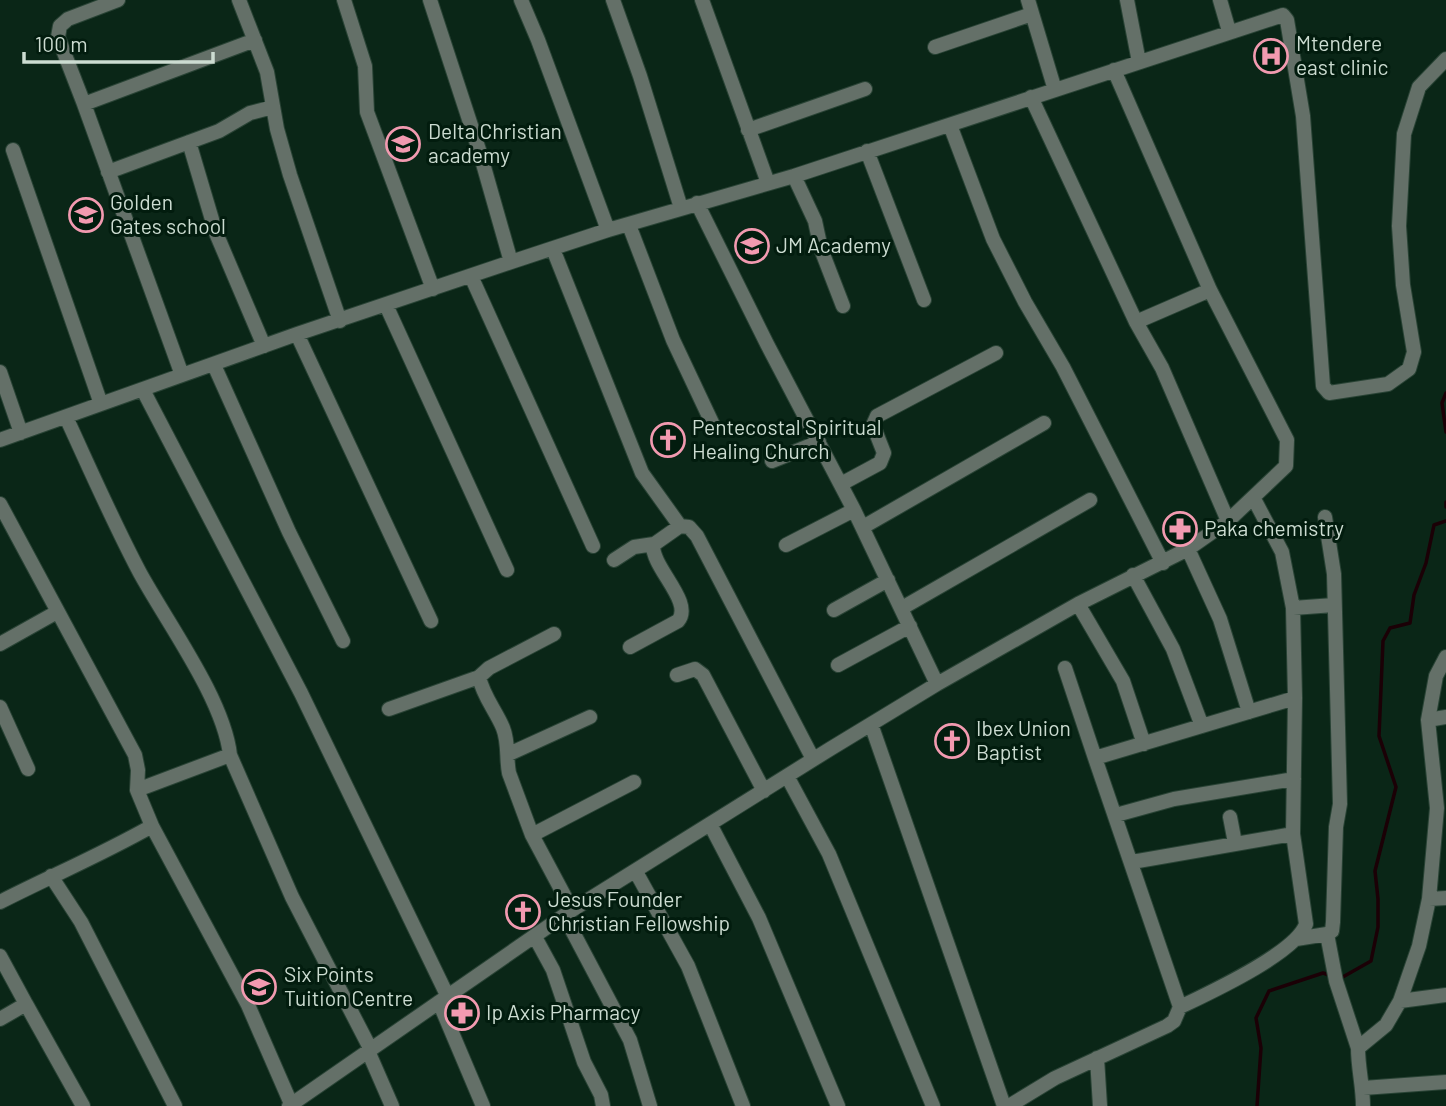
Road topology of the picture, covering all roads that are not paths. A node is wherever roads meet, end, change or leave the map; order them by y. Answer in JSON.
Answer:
{"nodes":[{"id":1,"x":118,"y":0,"type":"edge"},
{"id":2,"x":239,"y":0,"type":"edge"},
{"id":3,"x":344,"y":0,"type":"edge"},
{"id":4,"x":430,"y":0,"type":"edge"},
{"id":5,"x":521,"y":0,"type":"edge"},
{"id":6,"x":613,"y":0,"type":"edge"},
{"id":7,"x":1127,"y":0,"type":"edge"},
{"id":8,"x":1220,"y":0,"type":"edge"},
{"id":9,"x":704,"y":1,"type":"edge"},
{"id":10,"x":1030,"y":7,"type":"edge"},
{"id":11,"x":1229,"y":31,"type":"junction"},
{"id":12,"x":255,"y":40,"type":"junction"},
{"id":13,"x":935,"y":47,"type":"dead end"},
{"id":14,"x":1446,"y":59,"type":"edge"},
{"id":15,"x":1139,"y":62,"type":"junction"},
{"id":16,"x":1114,"y":70,"type":"junction"},
{"id":17,"x":865,"y":89,"type":"dead end"},
{"id":18,"x":1055,"y":90,"type":"junction"},
{"id":19,"x":1031,"y":97,"type":"junction"},
{"id":20,"x":84,"y":104,"type":"junction"},
{"id":21,"x":273,"y":107,"type":"junction"},
{"id":22,"x":950,"y":125,"type":"junction"},
{"id":23,"x":748,"y":130,"type":"junction"},
{"id":24,"x":189,"y":142,"type":"junction"},
{"id":25,"x":13,"y":150,"type":"dead end"},
{"id":26,"x":867,"y":152,"type":"junction"},
{"id":27,"x":108,"y":172,"type":"junction"},
{"id":28,"x":794,"y":176,"type":"junction"},
{"id":29,"x":768,"y":183,"type":"junction"},
{"id":30,"x":697,"y":203,"type":"junction"},
{"id":31,"x":681,"y":208,"type":"junction"},
{"id":32,"x":629,"y":225,"type":"junction"},
{"id":33,"x":608,"y":230,"type":"junction"},
{"id":34,"x":553,"y":249,"type":"junction"},
{"id":35,"x":511,"y":262,"type":"junction"},
{"id":36,"x":471,"y":276,"type":"junction"},
{"id":37,"x":433,"y":289,"type":"junction"},
{"id":38,"x":1210,"y":290,"type":"junction"},
{"id":39,"x":924,"y":300,"type":"dead end"},
{"id":40,"x":386,"y":305,"type":"junction"},
{"id":41,"x":843,"y":306,"type":"dead end"},
{"id":42,"x":340,"y":321,"type":"junction"},
{"id":43,"x":1136,"y":323,"type":"junction"},
{"id":44,"x":297,"y":334,"type":"junction"},
{"id":45,"x":264,"y":346,"type":"junction"},
{"id":46,"x":996,"y":353,"type":"dead end"},
{"id":47,"x":214,"y":365,"type":"junction"},
{"id":48,"x":0,"y":372,"type":"edge"},
{"id":49,"x":181,"y":375,"type":"junction"},
{"id":50,"x":143,"y":390,"type":"junction"},
{"id":51,"x":101,"y":404,"type":"junction"},
{"id":52,"x":66,"y":417,"type":"junction"},
{"id":53,"x":1044,"y":423,"type":"dead end"},
{"id":54,"x":714,"y":427,"type":"dead end"},
{"id":55,"x":20,"y":433,"type":"junction"},
{"id":56,"x":0,"y":440,"type":"edge"},
{"id":57,"x":819,"y":442,"type":"junction"},
{"id":58,"x":772,"y":461,"type":"dead end"},
{"id":59,"x":841,"y":484,"type":"junction"},
{"id":60,"x":1254,"y":499,"type":"junction"},
{"id":61,"x":1090,"y":500,"type":"dead end"},
{"id":62,"x":0,"y":504,"type":"edge"},
{"id":63,"x":854,"y":510,"type":"junction"},
{"id":64,"x":1325,"y":517,"type":"dead end"},
{"id":65,"x":1228,"y":521,"type":"junction"},
{"id":66,"x":680,"y":526,"type":"junction"},
{"id":67,"x":863,"y":527,"type":"junction"},
{"id":68,"x":654,"y":544,"type":"junction"},
{"id":69,"x":593,"y":545,"type":"dead end"},
{"id":70,"x":786,"y":545,"type":"dead end"},
{"id":71,"x":1188,"y":549,"type":"junction"},
{"id":72,"x":614,"y":560,"type":"dead end"},
{"id":73,"x":1163,"y":563,"type":"junction"},
{"id":74,"x":507,"y":570,"type":"dead end"},
{"id":75,"x":1133,"y":575,"type":"junction"},
{"id":76,"x":888,"y":580,"type":"junction"},
{"id":77,"x":1079,"y":604,"type":"junction"},
{"id":78,"x":1334,"y":605,"type":"junction"},
{"id":79,"x":902,"y":608,"type":"junction"},
{"id":80,"x":1293,"y":608,"type":"junction"},
{"id":81,"x":834,"y":610,"type":"dead end"},
{"id":82,"x":57,"y":612,"type":"junction"},
{"id":83,"x":431,"y":621,"type":"dead end"},
{"id":84,"x":910,"y":626,"type":"junction"},
{"id":85,"x":554,"y":634,"type":"dead end"},
{"id":86,"x":344,"y":641,"type":"dead end"},
{"id":87,"x":0,"y":644,"type":"edge"},
{"id":88,"x":630,"y":647,"type":"dead end"},
{"id":89,"x":1446,"y":657,"type":"edge"},
{"id":90,"x":838,"y":665,"type":"dead end"},
{"id":91,"x":1065,"y":668,"type":"dead end"},
{"id":92,"x":677,"y":675,"type":"dead end"},
{"id":93,"x":479,"y":677,"type":"junction"},
{"id":94,"x":937,"y":684,"type":"junction"},
{"id":95,"x":1295,"y":698,"type":"junction"},
{"id":96,"x":0,"y":707,"type":"edge"},
{"id":97,"x":389,"y":709,"type":"dead end"},
{"id":98,"x":1249,"y":712,"type":"junction"},
{"id":99,"x":590,"y":717,"type":"dead end"},
{"id":100,"x":1446,"y":717,"type":"edge"},
{"id":101,"x":1428,"y":720,"type":"junction"},
{"id":102,"x":871,"y":724,"type":"junction"},
{"id":103,"x":1202,"y":726,"type":"junction"},
{"id":104,"x":1144,"y":744,"type":"junction"},
{"id":105,"x":509,"y":754,"type":"junction"},
{"id":106,"x":230,"y":755,"type":"junction"},
{"id":107,"x":1095,"y":758,"type":"junction"},
{"id":108,"x":813,"y":759,"type":"junction"},
{"id":109,"x":28,"y":769,"type":"dead end"},
{"id":110,"x":787,"y":776,"type":"junction"},
{"id":111,"x":1294,"y":779,"type":"junction"},
{"id":112,"x":634,"y":782,"type":"dead end"},
{"id":113,"x":136,"y":790,"type":"junction"},
{"id":114,"x":764,"y":790,"type":"junction"},
{"id":115,"x":1441,"y":807,"type":"edge"},
{"id":116,"x":1116,"y":815,"type":"junction"},
{"id":117,"x":1230,"y":817,"type":"dead end"},
{"id":118,"x":710,"y":824,"type":"junction"},
{"id":119,"x":152,"y":826,"type":"junction"},
{"id":120,"x":1293,"y":834,"type":"junction"},
{"id":121,"x":532,"y":835,"type":"junction"},
{"id":122,"x":1235,"y":843,"type":"junction"},
{"id":123,"x":1132,"y":862,"type":"junction"},
{"id":124,"x":636,"y":872,"type":"junction"},
{"id":125,"x":51,"y":876,"type":"junction"},
{"id":126,"x":1446,"y":898,"type":"edge"},
{"id":127,"x":1429,"y":899,"type":"junction"},
{"id":128,"x":0,"y":902,"type":"edge"},
{"id":129,"x":568,"y":914,"type":"junction"},
{"id":130,"x":1327,"y":934,"type":"junction"},
{"id":131,"x":535,"y":937,"type":"junction"},
{"id":132,"x":1296,"y":939,"type":"junction"},
{"id":133,"x":0,"y":956,"type":"edge"},
{"id":134,"x":1446,"y":995,"type":"edge"},
{"id":135,"x":443,"y":999,"type":"junction"},
{"id":136,"x":1400,"y":1001,"type":"junction"},
{"id":137,"x":26,"y":1004,"type":"junction"},
{"id":138,"x":1180,"y":1007,"type":"junction"},
{"id":139,"x":0,"y":1019,"type":"edge"},
{"id":140,"x":1358,"y":1048,"type":"junction"},
{"id":141,"x":369,"y":1050,"type":"junction"},
{"id":142,"x":1097,"y":1058,"type":"junction"},
{"id":143,"x":1446,"y":1082,"type":"edge"},
{"id":144,"x":1363,"y":1088,"type":"junction"},
{"id":145,"x":1011,"y":1105,"type":"edge"},
{"id":146,"x":83,"y":1106,"type":"edge"},
{"id":147,"x":175,"y":1106,"type":"edge"},
{"id":148,"x":290,"y":1106,"type":"edge"},
{"id":149,"x":392,"y":1106,"type":"edge"},
{"id":150,"x":483,"y":1106,"type":"edge"},
{"id":151,"x":603,"y":1106,"type":"edge"},
{"id":152,"x":650,"y":1106,"type":"edge"},
{"id":153,"x":743,"y":1106,"type":"edge"},
{"id":154,"x":838,"y":1106,"type":"edge"},
{"id":155,"x":933,"y":1106,"type":"edge"},
{"id":156,"x":1100,"y":1106,"type":"edge"},
{"id":157,"x":1363,"y":1106,"type":"edge"}],
"edges":[{"from":1,"to":20,"type":"street"},
{"from":2,"to":12,"type":"street"},
{"from":3,"to":37,"type":"street"},
{"from":4,"to":35,"type":"street"},
{"from":5,"to":33,"type":"street"},
{"from":6,"to":31,"type":"street"},
{"from":7,"to":15,"type":"street"},
{"from":8,"to":11,"type":"street"},
{"from":9,"to":23,"type":"street"},
{"from":10,"to":13,"type":"street"},
{"from":10,"to":18,"type":"street"},
{"from":11,"to":14,"type":"street"},
{"from":11,"to":15,"type":"street"},
{"from":12,"to":20,"type":"street"},
{"from":12,"to":21,"type":"street"},
{"from":15,"to":16,"type":"street"},
{"from":16,"to":18,"type":"street"},
{"from":16,"to":38,"type":"street"},
{"from":17,"to":23,"type":"street"},
{"from":18,"to":19,"type":"street"},
{"from":19,"to":22,"type":"street"},
{"from":19,"to":43,"type":"street"},
{"from":20,"to":27,"type":"street"},
{"from":21,"to":24,"type":"street"},
{"from":21,"to":42,"type":"street"},
{"from":22,"to":26,"type":"street"},
{"from":22,"to":73,"type":"street"},
{"from":23,"to":29,"type":"street"},
{"from":24,"to":27,"type":"street"},
{"from":24,"to":45,"type":"street"},
{"from":25,"to":51,"type":"street"},
{"from":26,"to":28,"type":"street"},
{"from":26,"to":39,"type":"street"},
{"from":27,"to":49,"type":"street"},
{"from":28,"to":29,"type":"street"},
{"from":28,"to":41,"type":"street"},
{"from":29,"to":30,"type":"street"},
{"from":30,"to":31,"type":"street"},
{"from":30,"to":57,"type":"street"},
{"from":31,"to":32,"type":"street"},
{"from":32,"to":33,"type":"street"},
{"from":32,"to":54,"type":"street"},
{"from":33,"to":34,"type":"street"},
{"from":34,"to":35,"type":"street"},
{"from":34,"to":66,"type":"street"},
{"from":35,"to":36,"type":"street"},
{"from":36,"to":37,"type":"street"},
{"from":36,"to":69,"type":"street"},
{"from":37,"to":40,"type":"street"},
{"from":38,"to":43,"type":"street"},
{"from":38,"to":60,"type":"street"},
{"from":40,"to":42,"type":"street"},
{"from":40,"to":74,"type":"street"},
{"from":42,"to":44,"type":"street"},
{"from":43,"to":65,"type":"street"},
{"from":44,"to":45,"type":"street"},
{"from":44,"to":83,"type":"street"},
{"from":45,"to":47,"type":"street"},
{"from":46,"to":59,"type":"street"},
{"from":47,"to":49,"type":"street"},
{"from":47,"to":86,"type":"street"},
{"from":48,"to":55,"type":"street"},
{"from":49,"to":50,"type":"street"},
{"from":50,"to":51,"type":"street"},
{"from":50,"to":135,"type":"street"},
{"from":51,"to":52,"type":"street"},
{"from":52,"to":55,"type":"street"},
{"from":52,"to":106,"type":"street"},
{"from":53,"to":67,"type":"street"},
{"from":55,"to":56,"type":"street"},
{"from":57,"to":58,"type":"street"},
{"from":57,"to":59,"type":"street"},
{"from":59,"to":63,"type":"street"},
{"from":60,"to":65,"type":"street"},
{"from":60,"to":80,"type":"street"},
{"from":61,"to":79,"type":"street"},
{"from":62,"to":82,"type":"street"},
{"from":63,"to":67,"type":"street"},
{"from":63,"to":70,"type":"street"},
{"from":64,"to":78,"type":"street"},
{"from":65,"to":71,"type":"street"},
{"from":66,"to":68,"type":"street"},
{"from":66,"to":108,"type":"street"},
{"from":67,"to":76,"type":"street"},
{"from":68,"to":72,"type":"street"},
{"from":68,"to":88,"type":"street"},
{"from":71,"to":73,"type":"street"},
{"from":71,"to":98,"type":"street"},
{"from":73,"to":75,"type":"street"},
{"from":75,"to":77,"type":"street"},
{"from":75,"to":103,"type":"street"},
{"from":76,"to":79,"type":"street"},
{"from":76,"to":81,"type":"street"},
{"from":77,"to":94,"type":"street"},
{"from":77,"to":104,"type":"street"},
{"from":78,"to":80,"type":"street"},
{"from":78,"to":130,"type":"street"},
{"from":79,"to":84,"type":"street"},
{"from":80,"to":95,"type":"street"},
{"from":82,"to":87,"type":"street"},
{"from":82,"to":113,"type":"street"},
{"from":84,"to":90,"type":"street"},
{"from":84,"to":94,"type":"street"},
{"from":85,"to":93,"type":"street"},
{"from":89,"to":101,"type":"street"},
{"from":91,"to":107,"type":"street"},
{"from":92,"to":114,"type":"street"},
{"from":93,"to":97,"type":"street"},
{"from":93,"to":105,"type":"street"},
{"from":94,"to":102,"type":"street"},
{"from":95,"to":98,"type":"street"},
{"from":95,"to":111,"type":"street"},
{"from":96,"to":109,"type":"street"},
{"from":98,"to":103,"type":"street"},
{"from":99,"to":105,"type":"street"},
{"from":100,"to":101,"type":"street"},
{"from":101,"to":115,"type":"street"},
{"from":102,"to":108,"type":"street"},
{"from":102,"to":145,"type":"street"},
{"from":103,"to":104,"type":"street"},
{"from":104,"to":107,"type":"street"},
{"from":105,"to":121,"type":"street"},
{"from":106,"to":113,"type":"street"},
{"from":106,"to":141,"type":"street"},
{"from":107,"to":116,"type":"street"},
{"from":108,"to":110,"type":"street"},
{"from":110,"to":114,"type":"street"},
{"from":110,"to":155,"type":"street"},
{"from":111,"to":116,"type":"street"},
{"from":111,"to":120,"type":"street"},
{"from":112,"to":121,"type":"street"},
{"from":113,"to":119,"type":"street"},
{"from":114,"to":118,"type":"street"},
{"from":115,"to":127,"type":"street"},
{"from":116,"to":123,"type":"street"},
{"from":117,"to":122,"type":"street"},
{"from":118,"to":124,"type":"street"},
{"from":118,"to":154,"type":"street"},
{"from":119,"to":125,"type":"street"},
{"from":119,"to":148,"type":"street"},
{"from":120,"to":122,"type":"street"},
{"from":120,"to":132,"type":"street"},
{"from":121,"to":129,"type":"street"},
{"from":122,"to":123,"type":"street"},
{"from":123,"to":138,"type":"street"},
{"from":124,"to":129,"type":"street"},
{"from":124,"to":153,"type":"street"},
{"from":125,"to":128,"type":"street"},
{"from":125,"to":147,"type":"street"},
{"from":126,"to":127,"type":"street"},
{"from":127,"to":136,"type":"street"},
{"from":129,"to":131,"type":"street"},
{"from":129,"to":152,"type":"street"},
{"from":130,"to":132,"type":"street"},
{"from":130,"to":140,"type":"street"},
{"from":131,"to":135,"type":"street"},
{"from":131,"to":151,"type":"street"},
{"from":132,"to":138,"type":"street"},
{"from":133,"to":137,"type":"street"},
{"from":134,"to":136,"type":"street"},
{"from":135,"to":141,"type":"street"},
{"from":135,"to":150,"type":"street"},
{"from":136,"to":140,"type":"street"},
{"from":137,"to":139,"type":"street"},
{"from":137,"to":146,"type":"street"},
{"from":138,"to":142,"type":"street"},
{"from":140,"to":144,"type":"street"},
{"from":141,"to":148,"type":"street"},
{"from":141,"to":149,"type":"street"},
{"from":142,"to":145,"type":"street"},
{"from":142,"to":156,"type":"street"},
{"from":143,"to":144,"type":"street"},
{"from":144,"to":157,"type":"street"}]}
